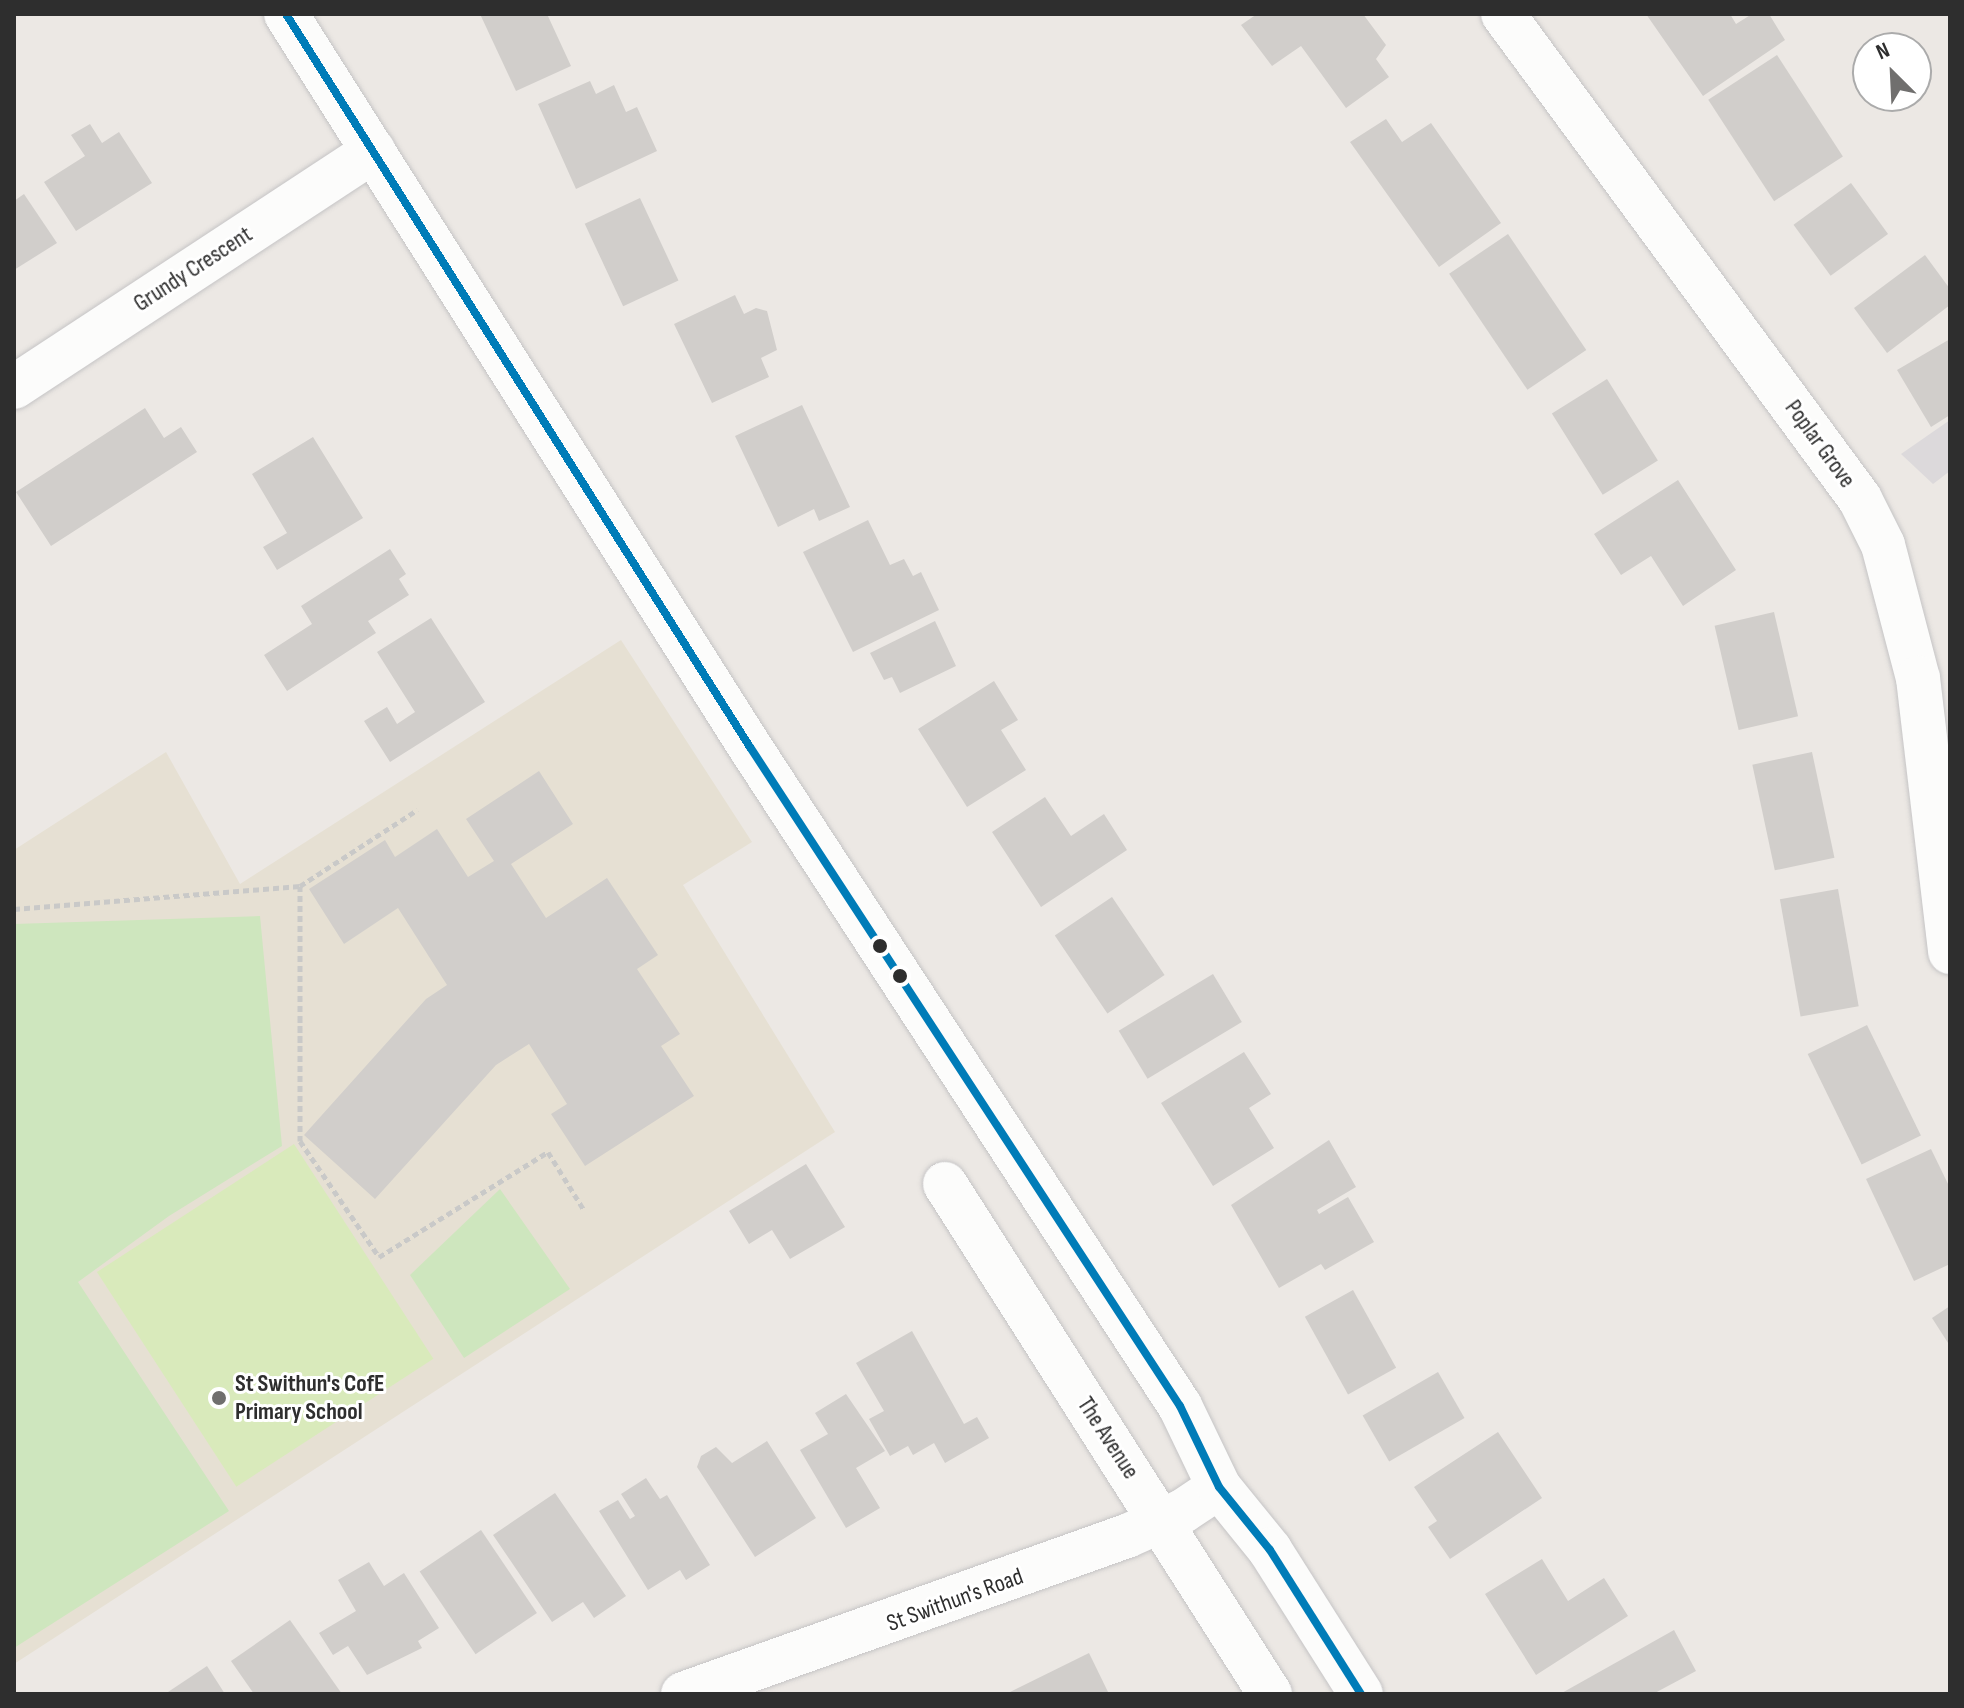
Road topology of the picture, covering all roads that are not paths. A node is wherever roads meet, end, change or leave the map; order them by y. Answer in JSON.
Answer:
{"nodes":[{"id":1,"x":286,"y":14,"type":"edge"},
{"id":2,"x":1503,"y":14,"type":"edge"},
{"id":3,"x":373,"y":151,"type":"junction"},
{"id":4,"x":14,"y":387,"type":"edge"},
{"id":5,"x":1934,"y":675,"type":"edge"},
{"id":6,"x":1945,"y":876,"type":"edge"},
{"id":7,"x":1950,"y":952,"type":"edge"},
{"id":8,"x":945,"y":1184,"type":"dead end"},
{"id":9,"x":1219,"y":1487,"type":"junction"},
{"id":10,"x":1162,"y":1522,"type":"junction"},
{"id":11,"x":683,"y":1694,"type":"edge"},
{"id":12,"x":1270,"y":1694,"type":"edge"},
{"id":13,"x":1361,"y":1694,"type":"edge"}],
"edges":[{"from":1,"to":3,"type":"street"},
{"from":2,"to":5,"type":"street","name":"Poplar Grove"},
{"from":3,"to":4,"type":"street","name":"Grundy Crescent"},
{"from":3,"to":9,"type":"street"},
{"from":5,"to":6,"type":"street","name":"Poplar Grove"},
{"from":6,"to":7,"type":"street","name":"Poplar Grove"},
{"from":8,"to":10,"type":"street","name":"The Avenue"},
{"from":9,"to":10,"type":"street","name":"St Swithun's Road"},
{"from":9,"to":13,"type":"street"},
{"from":10,"to":11,"type":"street","name":"St Swithun's Road"},
{"from":10,"to":12,"type":"street","name":"The Avenue"}]}
